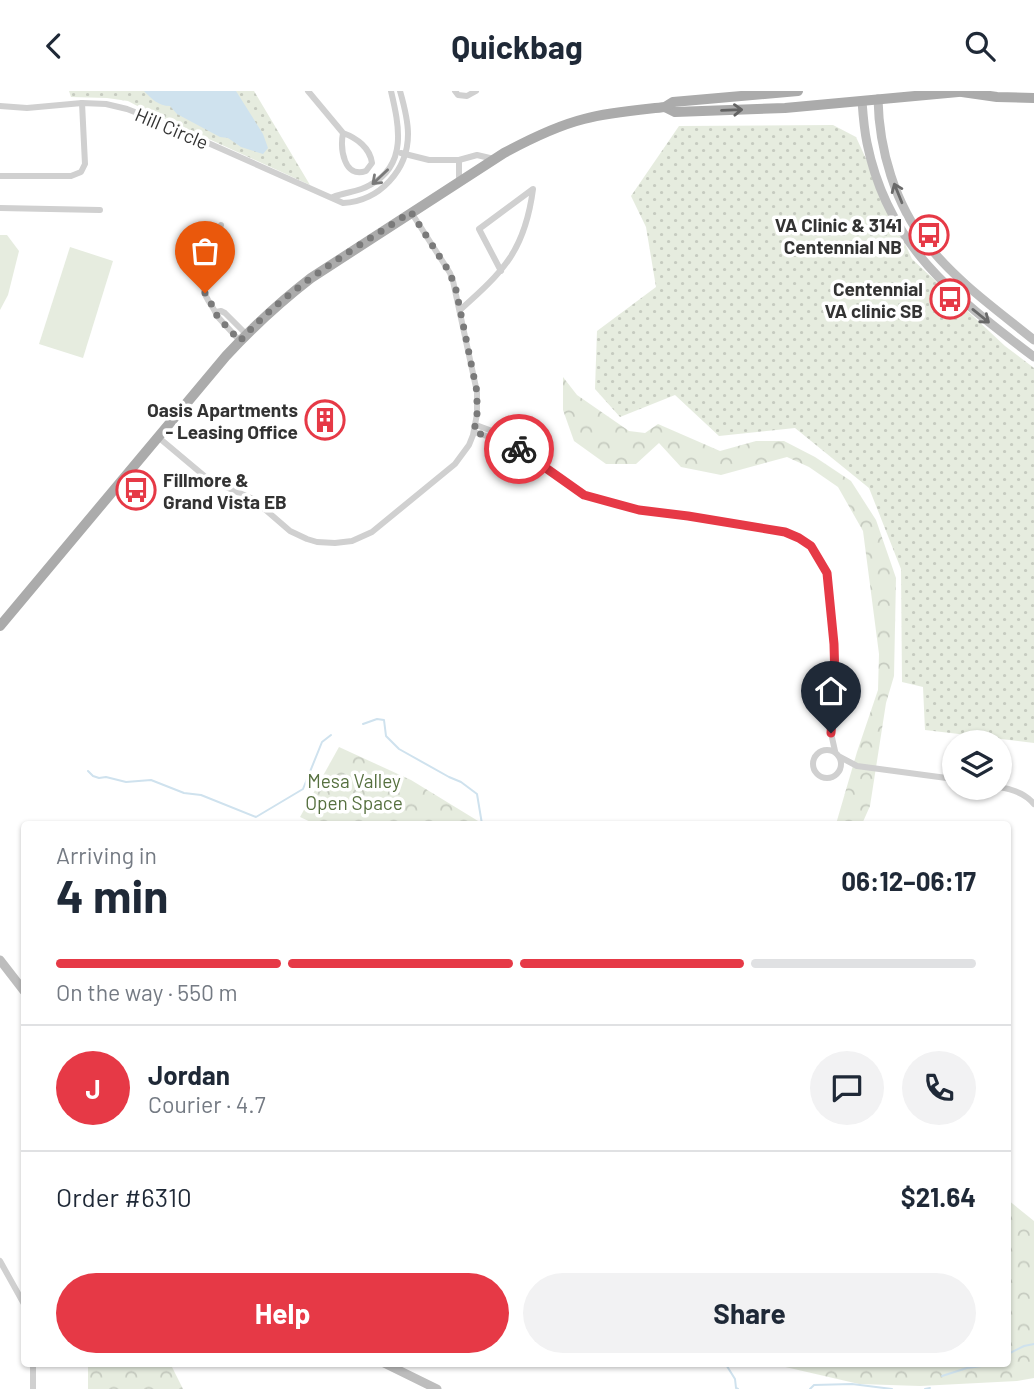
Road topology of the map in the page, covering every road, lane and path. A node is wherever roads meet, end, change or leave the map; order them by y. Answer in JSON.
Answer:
{"nodes":[{"id":1,"x":308,"y":91,"type":"edge"},
{"id":2,"x":391,"y":91,"type":"edge"},
{"id":3,"x":400,"y":91,"type":"edge"},
{"id":4,"x":455,"y":91,"type":"edge"},
{"id":5,"x":476,"y":91,"type":"edge"},
{"id":6,"x":798,"y":91,"type":"edge"},
{"id":7,"x":964,"y":92,"type":"edge"},
{"id":8,"x":878,"y":95,"type":"edge"},
{"id":9,"x":862,"y":96,"type":"edge"},
{"id":10,"x":1034,"y":98,"type":"edge"},
{"id":11,"x":82,"y":103,"type":"junction"},
{"id":12,"x":0,"y":106,"type":"edge"},
{"id":13,"x":665,"y":107,"type":"junction"},
{"id":14,"x":343,"y":133,"type":"junction"},
{"id":15,"x":396,"y":151,"type":"junction"},
{"id":16,"x":405,"y":154,"type":"junction"},
{"id":17,"x":495,"y":159,"type":"junction"},
{"id":18,"x":459,"y":160,"type":"junction"},
{"id":19,"x":0,"y":176,"type":"edge"},
{"id":20,"x":459,"y":182,"type":"junction"},
{"id":21,"x":333,"y":197,"type":"junction"},
{"id":22,"x":0,"y":208,"type":"edge"},
{"id":23,"x":100,"y":209,"type":"dead end"},
{"id":24,"x":411,"y":212,"type":"junction"},
{"id":25,"x":221,"y":225,"type":"dead end"},
{"id":26,"x":501,"y":271,"type":"junction"},
{"id":27,"x":460,"y":310,"type":"junction"},
{"id":28,"x":243,"y":337,"type":"junction"},
{"id":29,"x":1034,"y":340,"type":"edge"},
{"id":30,"x":1034,"y":358,"type":"edge"},
{"id":31,"x":475,"y":429,"type":"junction"},
{"id":32,"x":158,"y":437,"type":"junction"},
{"id":33,"x":0,"y":625,"type":"edge"},
{"id":34,"x":831,"y":733,"type":"junction"},
{"id":35,"x":823,"y":750,"type":"junction"},
{"id":36,"x":837,"y":754,"type":"junction"},
{"id":37,"x":857,"y":766,"type":"junction"},
{"id":38,"x":839,"y":772,"type":"junction"},
{"id":39,"x":942,"y":777,"type":"edge"},
{"id":40,"x":1012,"y":789,"type":"edge"},
{"id":41,"x":1034,"y":803,"type":"edge"},
{"id":42,"x":0,"y":960,"type":"edge"},
{"id":43,"x":21,"y":987,"type":"edge"},
{"id":44,"x":0,"y":1261,"type":"edge"},
{"id":45,"x":21,"y":1299,"type":"edge"},
{"id":46,"x":33,"y":1367,"type":"edge"},
{"id":47,"x":392,"y":1367,"type":"edge"},
{"id":48,"x":33,"y":1389,"type":"edge"},
{"id":49,"x":437,"y":1389,"type":"edge"}],
"edges":[{"from":1,"to":14,"type":"street"},
{"from":2,"to":15,"type":"street"},
{"from":3,"to":16,"type":"street"},
{"from":4,"to":5,"type":"street"},
{"from":6,"to":13,"type":"main road"},
{"from":7,"to":8,"type":"main road"},
{"from":7,"to":10,"type":"main road"},
{"from":8,"to":9,"type":"main road"},
{"from":29,"to":8,"type":"main road","one_way":true},
{"from":13,"to":9,"type":"main road","one_way":true},
{"from":9,"to":30,"type":"main road","one_way":true},
{"from":11,"to":12,"type":"street","name":"Hill Circle"},
{"from":11,"to":19,"type":"street"},
{"from":11,"to":21,"type":"street","name":"Hill Circle"},
{"from":13,"to":17,"type":"main road"},
{"from":14,"to":14,"type":"street"},
{"from":15,"to":16,"type":"street"},
{"from":15,"to":21,"type":"street","one_way":true},
{"from":16,"to":18,"type":"street"},
{"from":16,"to":21,"type":"street","name":"Hill Circle"},
{"from":17,"to":18,"type":"street"},
{"from":17,"to":20,"type":"main road"},
{"from":18,"to":20,"type":"street"},
{"from":20,"to":24,"type":"main road"},
{"from":22,"to":23,"type":"street"},
{"from":24,"to":27,"type":"street"},
{"from":24,"to":28,"type":"main road"},
{"from":25,"to":28,"type":"street"},
{"from":26,"to":26,"type":"street"},
{"from":26,"to":27,"type":"street"},
{"from":27,"to":31,"type":"street"},
{"from":28,"to":32,"type":"main road"},
{"from":31,"to":32,"type":"street"},
{"from":31,"to":34,"type":"street"},
{"from":32,"to":33,"type":"main road"},
{"from":34,"to":35,"type":"street"},
{"from":34,"to":36,"type":"street"},
{"from":35,"to":36,"type":"street"},
{"from":35,"to":38,"type":"street"},
{"from":36,"to":37,"type":"street"},
{"from":36,"to":38,"type":"street"},
{"from":37,"to":38,"type":"street"},
{"from":37,"to":39,"type":"street"},
{"from":40,"to":41,"type":"street"},
{"from":42,"to":43,"type":"main road"},
{"from":44,"to":45,"type":"street"},
{"from":46,"to":48,"type":"street"},
{"from":47,"to":49,"type":"main road"}]}
